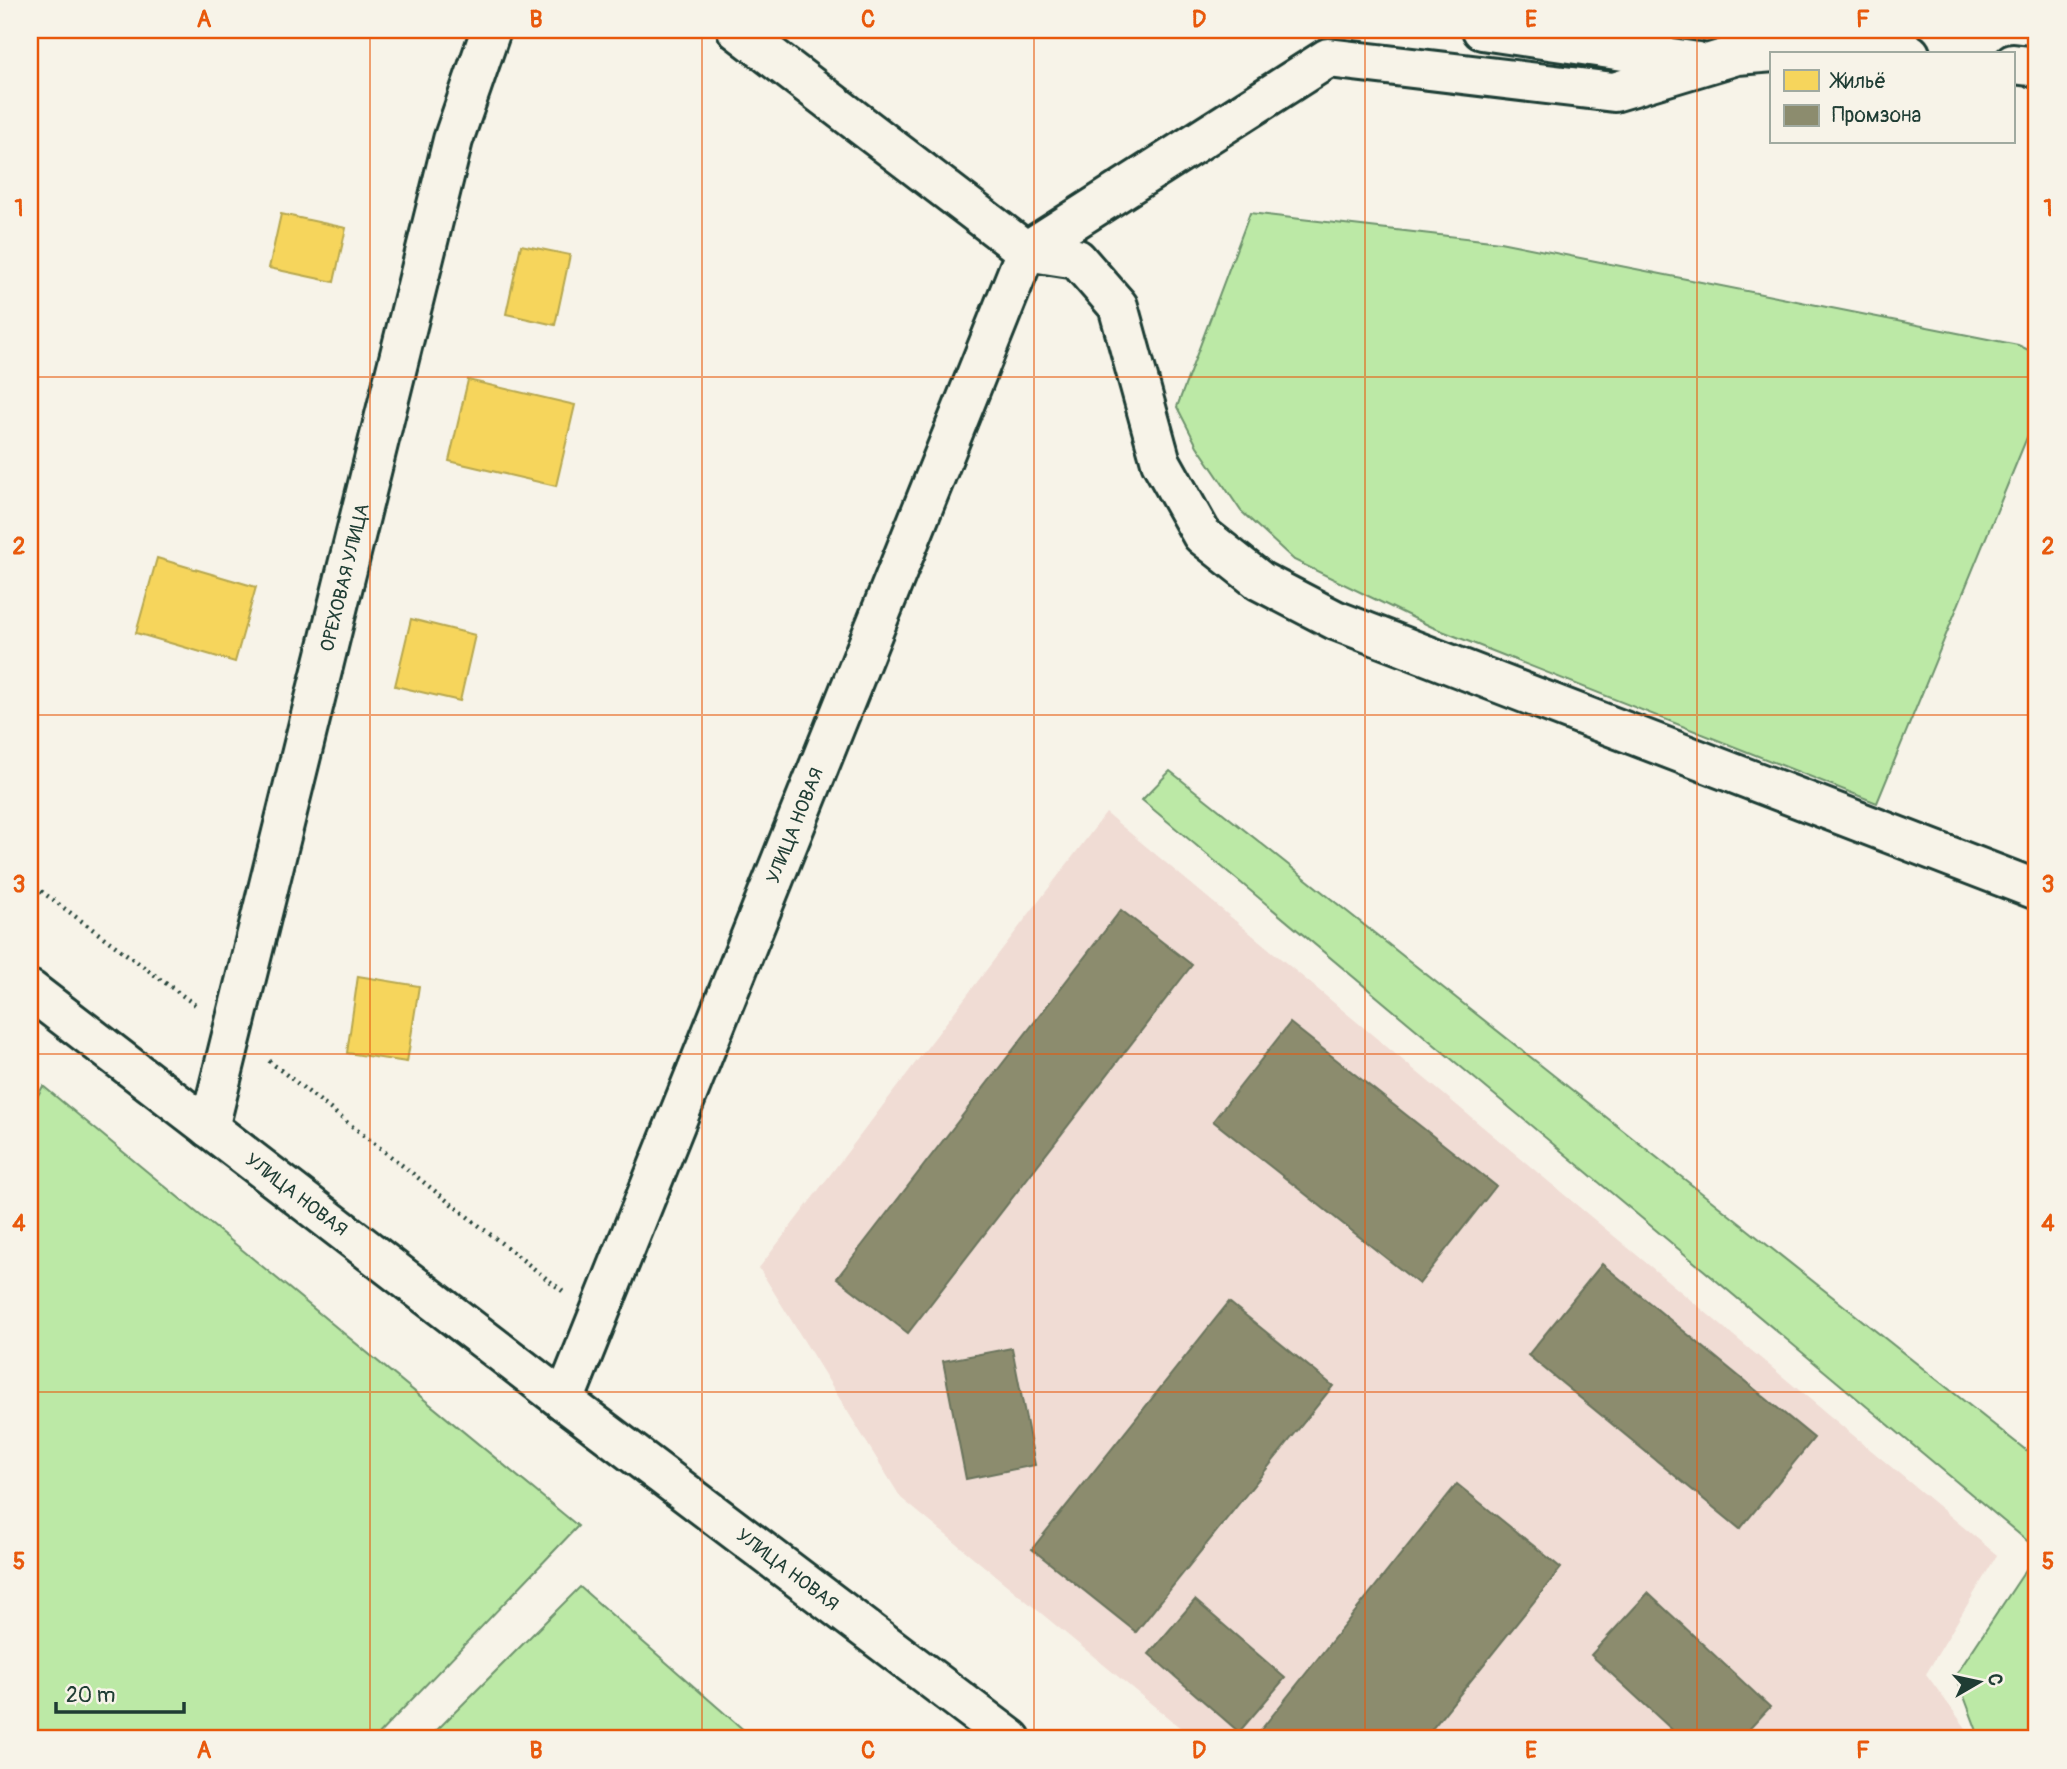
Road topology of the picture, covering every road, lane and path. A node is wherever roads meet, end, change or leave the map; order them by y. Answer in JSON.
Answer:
{"nodes":[{"id":1,"x":491,"y":30,"type":"edge"},
{"id":2,"x":737,"y":30,"type":"edge"},
{"id":3,"x":1482,"y":30,"type":"edge"},
{"id":4,"x":1770,"y":52,"type":"edge"},
{"id":5,"x":1775,"y":52,"type":"edge"},
{"id":6,"x":1890,"y":52,"type":"edge"},
{"id":7,"x":1710,"y":64,"type":"junction"},
{"id":8,"x":2014,"y":65,"type":"edge"},
{"id":9,"x":2037,"y":67,"type":"edge"},
{"id":10,"x":1026,"y":251,"type":"junction"},
{"id":11,"x":30,"y":883,"type":"edge"},
{"id":12,"x":2037,"y":890,"type":"edge"},
{"id":13,"x":30,"y":990,"type":"edge"},
{"id":14,"x":232,"y":1033,"type":"junction"},
{"id":15,"x":209,"y":1128,"type":"junction"},
{"id":16,"x":598,"y":1318,"type":"junction"},
{"id":17,"x":564,"y":1401,"type":"junction"},
{"id":18,"x":1011,"y":1739,"type":"edge"}],
"edges":[{"from":1,"to":14,"type":"street","name":"ОРЕХОВАЯ УЛИЦА"},
{"from":2,"to":10,"type":"street"},
{"from":3,"to":7,"type":"street"},
{"from":4,"to":7,"type":"street"},
{"from":5,"to":6,"type":"street"},
{"from":7,"to":10,"type":"street"},
{"from":8,"to":9,"type":"street"},
{"from":10,"to":12,"type":"street"},
{"from":10,"to":16,"type":"street","name":"УЛИЦА НОВАЯ"},
{"from":11,"to":14,"type":"path"},
{"from":13,"to":15,"type":"street","name":"УЛИЦА НОВАЯ"},
{"from":14,"to":15,"type":"street","name":"ОРЕХОВАЯ УЛИЦА"},
{"from":14,"to":16,"type":"path"},
{"from":15,"to":17,"type":"street","name":"УЛИЦА НОВАЯ"},
{"from":16,"to":17,"type":"street","name":"УЛИЦА НОВАЯ"},
{"from":17,"to":18,"type":"street","name":"УЛИЦА НОВАЯ"}]}
